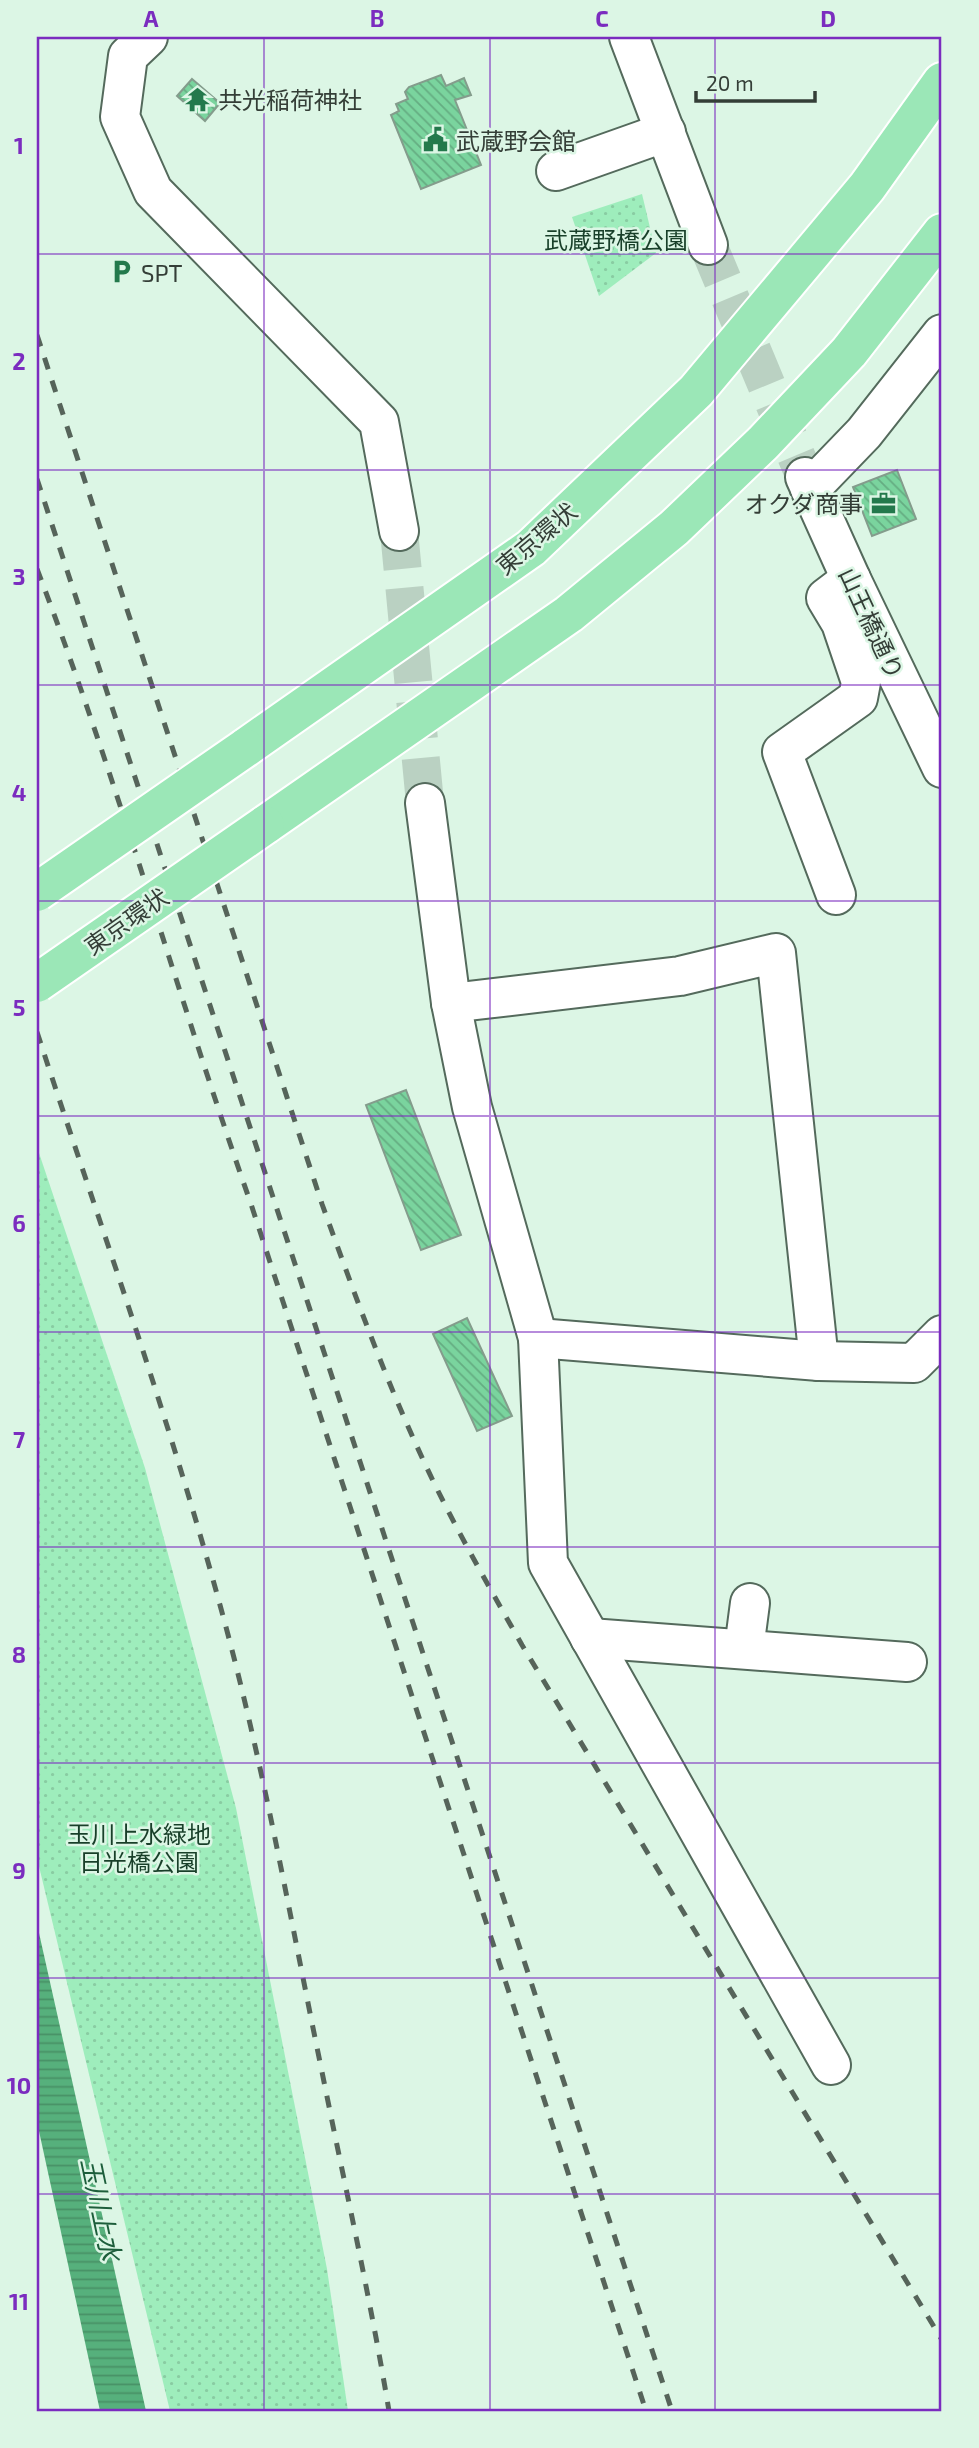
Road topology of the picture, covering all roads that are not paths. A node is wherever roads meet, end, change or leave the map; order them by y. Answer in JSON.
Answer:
{"nodes":[{"id":1,"x":148,"y":37,"type":"edge"},
{"id":2,"x":629,"y":37,"type":"edge"},
{"id":3,"x":942,"y":82,"type":"edge"},
{"id":4,"x":666,"y":132,"type":"junction"},
{"id":5,"x":556,"y":171,"type":"dead end"},
{"id":6,"x":942,"y":233,"type":"edge"},
{"id":7,"x":708,"y":245,"type":"tunnel mouth"},
{"id":8,"x":942,"y":334,"type":"edge"},
{"id":9,"x":399,"y":531,"type":"tunnel mouth"},
{"id":10,"x":851,"y":579,"type":"junction"},
{"id":11,"x":942,"y":768,"type":"edge"},
{"id":12,"x":425,"y":803,"type":"tunnel mouth"},
{"id":13,"x":37,"y":892,"type":"edge"},
{"id":14,"x":836,"y":895,"type":"dead end"},
{"id":15,"x":37,"y":983,"type":"edge"},
{"id":16,"x":451,"y":1003,"type":"junction"},
{"id":17,"x":942,"y":1335,"type":"edge"},
{"id":18,"x":537,"y":1338,"type":"junction"},
{"id":19,"x":819,"y":1361,"type":"junction"},
{"id":20,"x":750,"y":1603,"type":"dead end"},
{"id":21,"x":590,"y":1638,"type":"junction"},
{"id":22,"x":744,"y":1649,"type":"junction"},
{"id":23,"x":907,"y":1662,"type":"dead end"},
{"id":24,"x":831,"y":2065,"type":"dead end"}],
"edges":[{"from":1,"to":9,"type":"street"},
{"from":2,"to":4,"type":"street"},
{"from":3,"to":13,"type":"highway","name":"東京環状","bridge":true},
{"from":4,"to":5,"type":"street"},
{"from":4,"to":7,"type":"street"},
{"from":6,"to":15,"type":"highway","name":"東京環状","bridge":true},
{"from":8,"to":10,"type":"street","name":"山王橋通り"},
{"from":10,"to":11,"type":"street","name":"山王橋通り"},
{"from":10,"to":14,"type":"street"},
{"from":12,"to":16,"type":"street"},
{"from":16,"to":18,"type":"street"},
{"from":16,"to":19,"type":"street"},
{"from":17,"to":19,"type":"street"},
{"from":18,"to":19,"type":"street"},
{"from":18,"to":21,"type":"street"},
{"from":20,"to":22,"type":"street"},
{"from":21,"to":22,"type":"street"},
{"from":21,"to":24,"type":"street"},
{"from":22,"to":23,"type":"street"}]}
